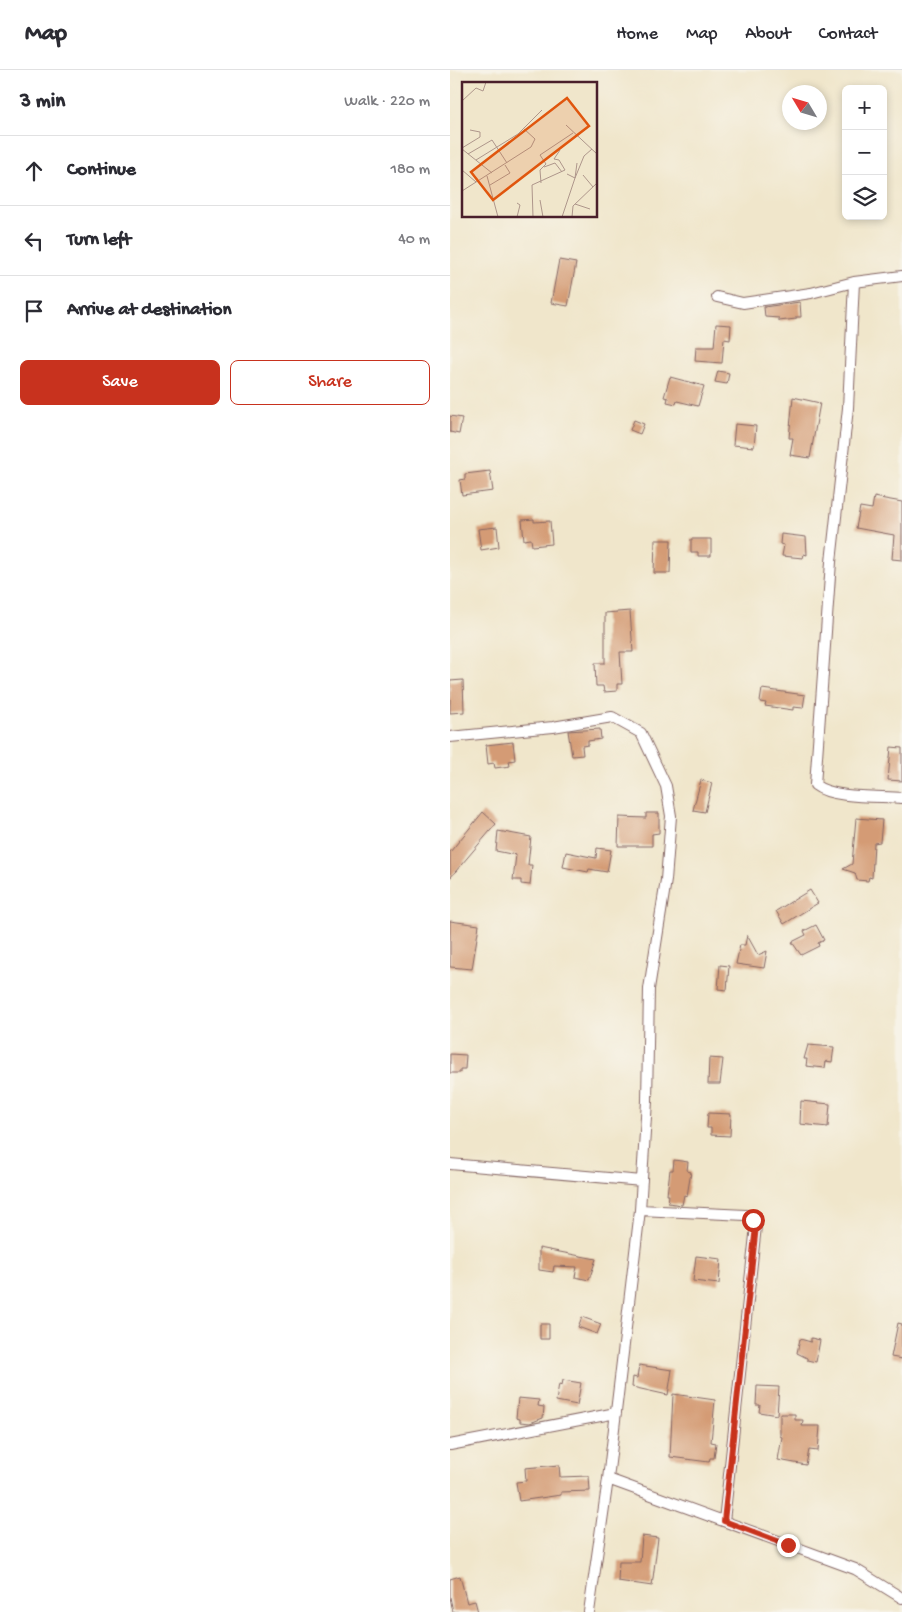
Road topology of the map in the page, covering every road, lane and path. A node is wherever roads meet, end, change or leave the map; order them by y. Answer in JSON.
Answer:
{"nodes":[{"id":1,"x":902,"y":276,"type":"edge"},
{"id":2,"x":854,"y":282,"type":"junction"},
{"id":3,"x":717,"y":297,"type":"dead end"},
{"id":4,"x":450,"y":737,"type":"edge"},
{"id":5,"x":902,"y":798,"type":"edge"},
{"id":6,"x":450,"y":1164,"type":"edge"},
{"id":7,"x":642,"y":1181,"type":"junction"},
{"id":8,"x":640,"y":1210,"type":"junction"},
{"id":9,"x":616,"y":1414,"type":"junction"},
{"id":10,"x":450,"y":1445,"type":"edge"},
{"id":11,"x":608,"y":1479,"type":"junction"},
{"id":12,"x":724,"y":1521,"type":"junction"},
{"id":13,"x":902,"y":1598,"type":"edge"},
{"id":14,"x":589,"y":1612,"type":"edge"}],
"edges":[{"from":1,"to":2,"type":"street"},
{"from":2,"to":3,"type":"street"},
{"from":2,"to":5,"type":"street"},
{"from":4,"to":7,"type":"street"},
{"from":6,"to":7,"type":"street"},
{"from":7,"to":8,"type":"street"},
{"from":8,"to":9,"type":"street"},
{"from":8,"to":12,"type":"street"},
{"from":9,"to":10,"type":"street"},
{"from":9,"to":11,"type":"street"},
{"from":11,"to":12,"type":"street"},
{"from":11,"to":14,"type":"street"},
{"from":12,"to":13,"type":"street"}]}
